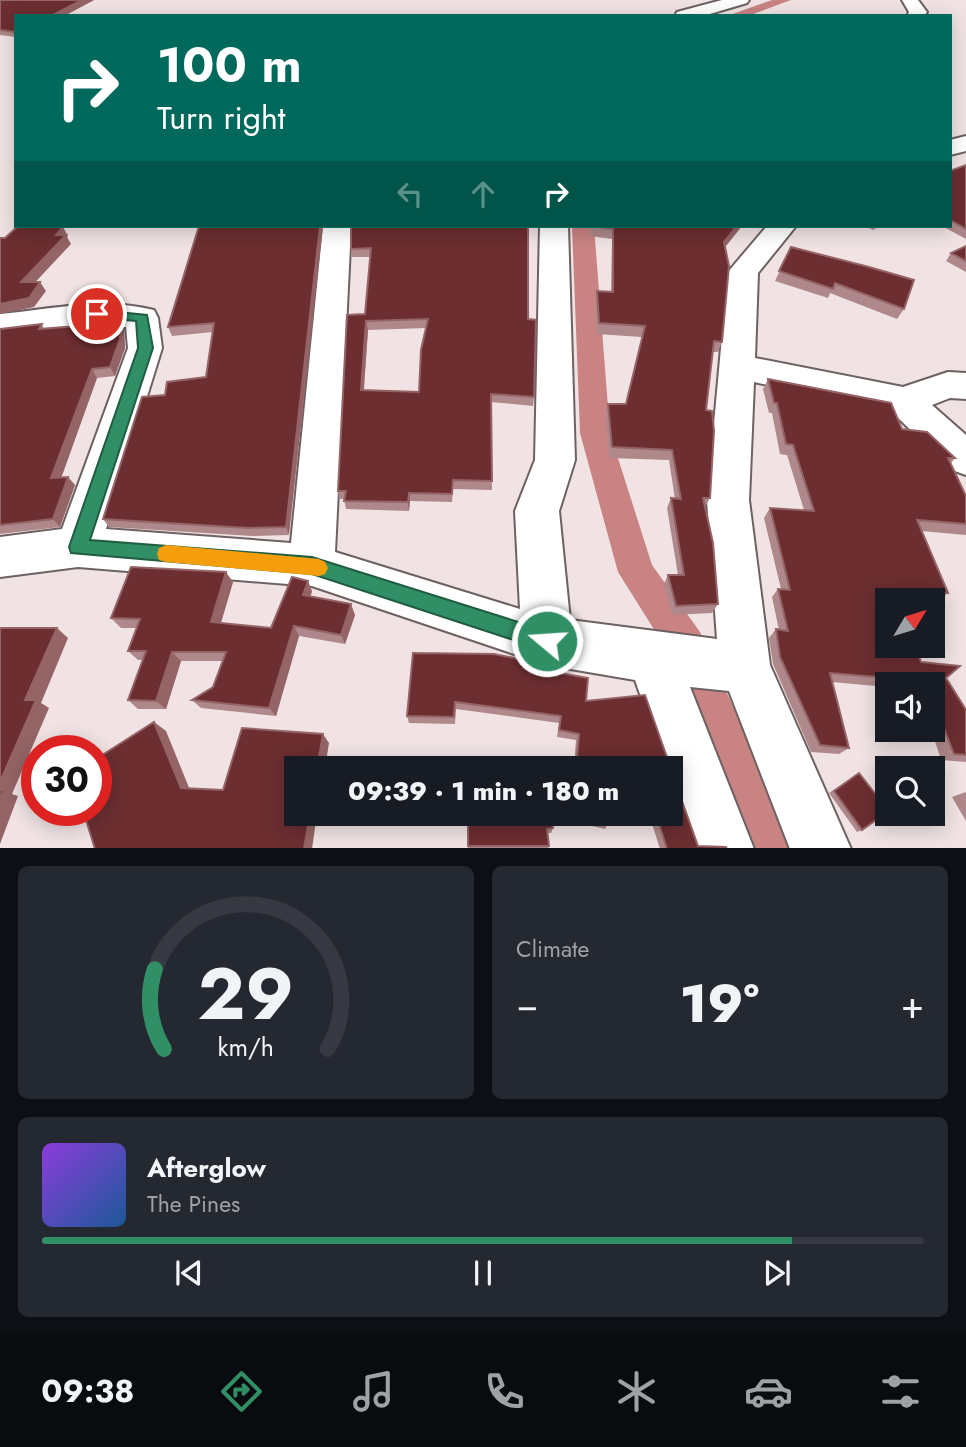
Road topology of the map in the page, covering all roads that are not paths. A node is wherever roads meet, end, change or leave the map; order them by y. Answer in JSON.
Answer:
{"nodes":[{"id":1,"x":741,"y":0,"type":"edge"},
{"id":2,"x":690,"y":14,"type":"edge"},
{"id":3,"x":337,"y":228,"type":"edge"},
{"id":4,"x":554,"y":228,"type":"edge"},
{"id":5,"x":780,"y":228,"type":"edge"},
{"id":6,"x":0,"y":325,"type":"edge"},
{"id":7,"x":736,"y":366,"type":"junction"},
{"id":8,"x":966,"y":386,"type":"edge"},
{"id":9,"x":904,"y":401,"type":"junction"},
{"id":10,"x":966,"y":459,"type":"edge"},
{"id":11,"x":78,"y":547,"type":"junction"},
{"id":12,"x":0,"y":557,"type":"edge"},
{"id":13,"x":312,"y":565,"type":"junction"},
{"id":14,"x":547,"y":641,"type":"junction"},
{"id":15,"x":700,"y":663,"type":"junction"},
{"id":16,"x":772,"y":736,"type":"junction"},
{"id":17,"x":724,"y":848,"type":"edge"},
{"id":18,"x":821,"y":848,"type":"edge"},
{"id":19,"x":849,"y":848,"type":"edge"}],
"edges":[{"from":1,"to":2,"type":"street"},
{"from":3,"to":13,"type":"street"},
{"from":4,"to":14,"type":"street"},
{"from":5,"to":7,"type":"street"},
{"from":6,"to":11,"type":"street"},
{"from":7,"to":9,"type":"street"},
{"from":7,"to":15,"type":"street"},
{"from":8,"to":9,"type":"street"},
{"from":9,"to":10,"type":"street"},
{"from":11,"to":12,"type":"street"},
{"from":11,"to":13,"type":"street"},
{"from":13,"to":14,"type":"street"},
{"from":14,"to":15,"type":"street"},
{"from":15,"to":16,"type":"street"},
{"from":15,"to":17,"type":"street"},
{"from":16,"to":18,"type":"street"},
{"from":16,"to":19,"type":"street"}]}
